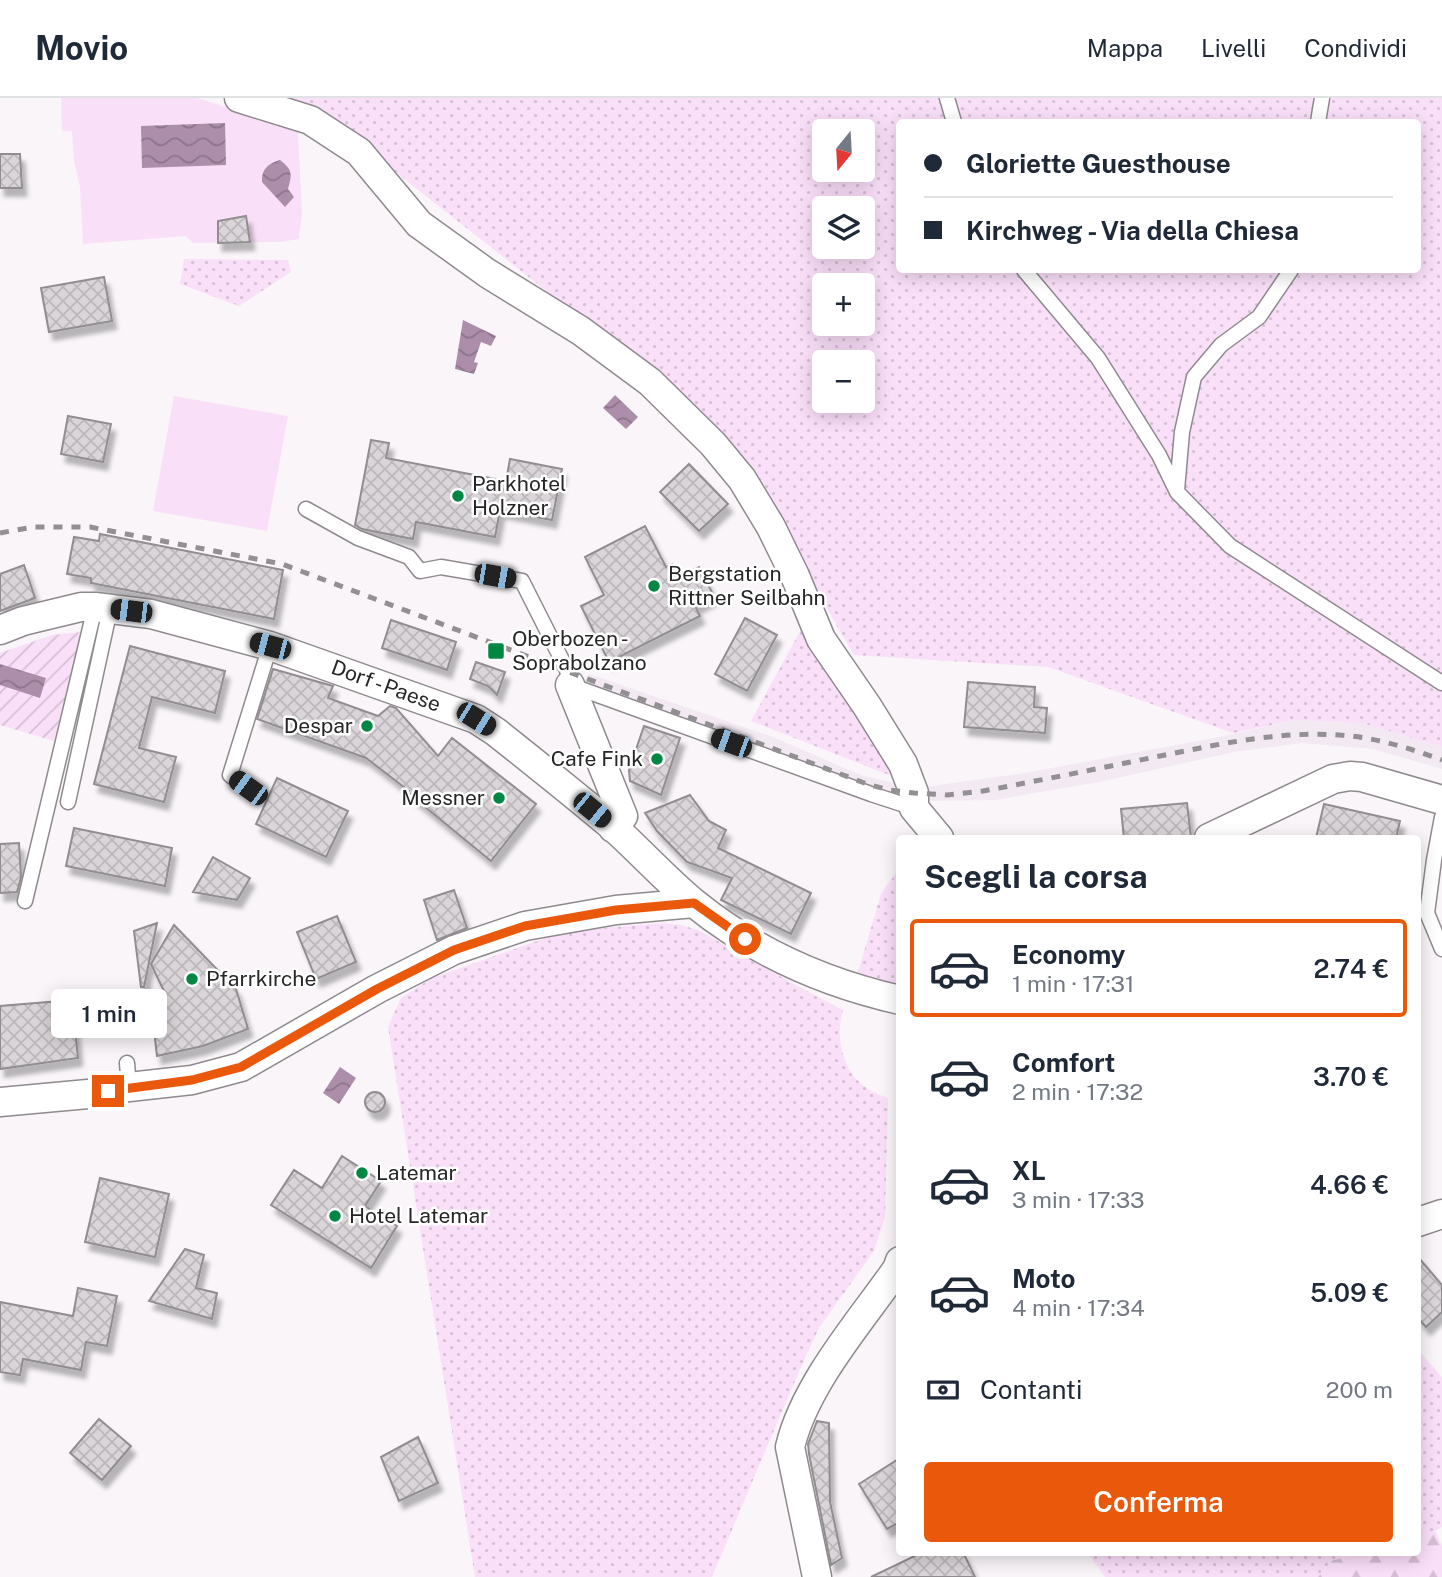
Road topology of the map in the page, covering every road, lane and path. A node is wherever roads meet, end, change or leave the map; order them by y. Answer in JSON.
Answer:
{"nodes":[{"id":1,"x":239,"y":98,"type":"edge"},
{"id":2,"x":947,"y":98,"type":"edge"},
{"id":3,"x":1322,"y":98,"type":"edge"},
{"id":4,"x":953,"y":119,"type":"edge"},
{"id":5,"x":1318,"y":119,"type":"edge"},
{"id":6,"x":1027,"y":273,"type":"edge"},
{"id":7,"x":1289,"y":273,"type":"edge"},
{"id":8,"x":1177,"y":492,"type":"junction"},
{"id":9,"x":306,"y":509,"type":"dead end"},
{"id":10,"x":103,"y":608,"type":"junction"},
{"id":11,"x":0,"y":630,"type":"edge"},
{"id":12,"x":270,"y":646,"type":"junction"},
{"id":13,"x":1442,"y":683,"type":"edge"},
{"id":14,"x":570,"y":685,"type":"junction"},
{"id":15,"x":248,"y":788,"type":"dead end"},
{"id":16,"x":1433,"y":797,"type":"edge"},
{"id":17,"x":68,"y":802,"type":"dead end"},
{"id":18,"x":914,"y":808,"type":"junction"},
{"id":19,"x":1442,"y":817,"type":"edge"},
{"id":20,"x":613,"y":828,"type":"junction"},
{"id":21,"x":936,"y":835,"type":"edge"},
{"id":22,"x":1215,"y":835,"type":"edge"},
{"id":23,"x":25,"y":901,"type":"dead end"},
{"id":24,"x":694,"y":903,"type":"junction"},
{"id":25,"x":1442,"y":949,"type":"edge"},
{"id":26,"x":896,"y":999,"type":"edge"},
{"id":27,"x":0,"y":1102,"type":"edge"},
{"id":28,"x":1442,"y":1214,"type":"edge"},
{"id":29,"x":1421,"y":1221,"type":"edge"},
{"id":30,"x":896,"y":1270,"type":"edge"},
{"id":31,"x":817,"y":1577,"type":"edge"}],
"edges":[{"from":1,"to":18,"type":"street"},
{"from":2,"to":4,"type":"lane"},
{"from":3,"to":5,"type":"lane"},
{"from":6,"to":8,"type":"lane"},
{"from":7,"to":8,"type":"lane"},
{"from":8,"to":13,"type":"lane"},
{"from":9,"to":14,"type":"lane"},
{"from":10,"to":11,"type":"street","name":"Dorf - Paese"},
{"from":10,"to":12,"type":"street","name":"Dorf - Paese"},
{"from":10,"to":17,"type":"lane"},
{"from":10,"to":23,"type":"lane"},
{"from":12,"to":15,"type":"lane"},
{"from":12,"to":20,"type":"street","name":"Dorf - Paese"},
{"from":14,"to":18,"type":"lane"},
{"from":14,"to":20,"type":"street"},
{"from":16,"to":22,"type":"street"},
{"from":18,"to":21,"type":"street"},
{"from":19,"to":25,"type":"lane"},
{"from":20,"to":24,"type":"street","name":"Dorf - Paese"},
{"from":24,"to":26,"type":"street","name":"Dorf - Paese"},
{"from":24,"to":27,"type":"street"},
{"from":28,"to":29,"type":"street"},
{"from":30,"to":31,"type":"street"}]}
